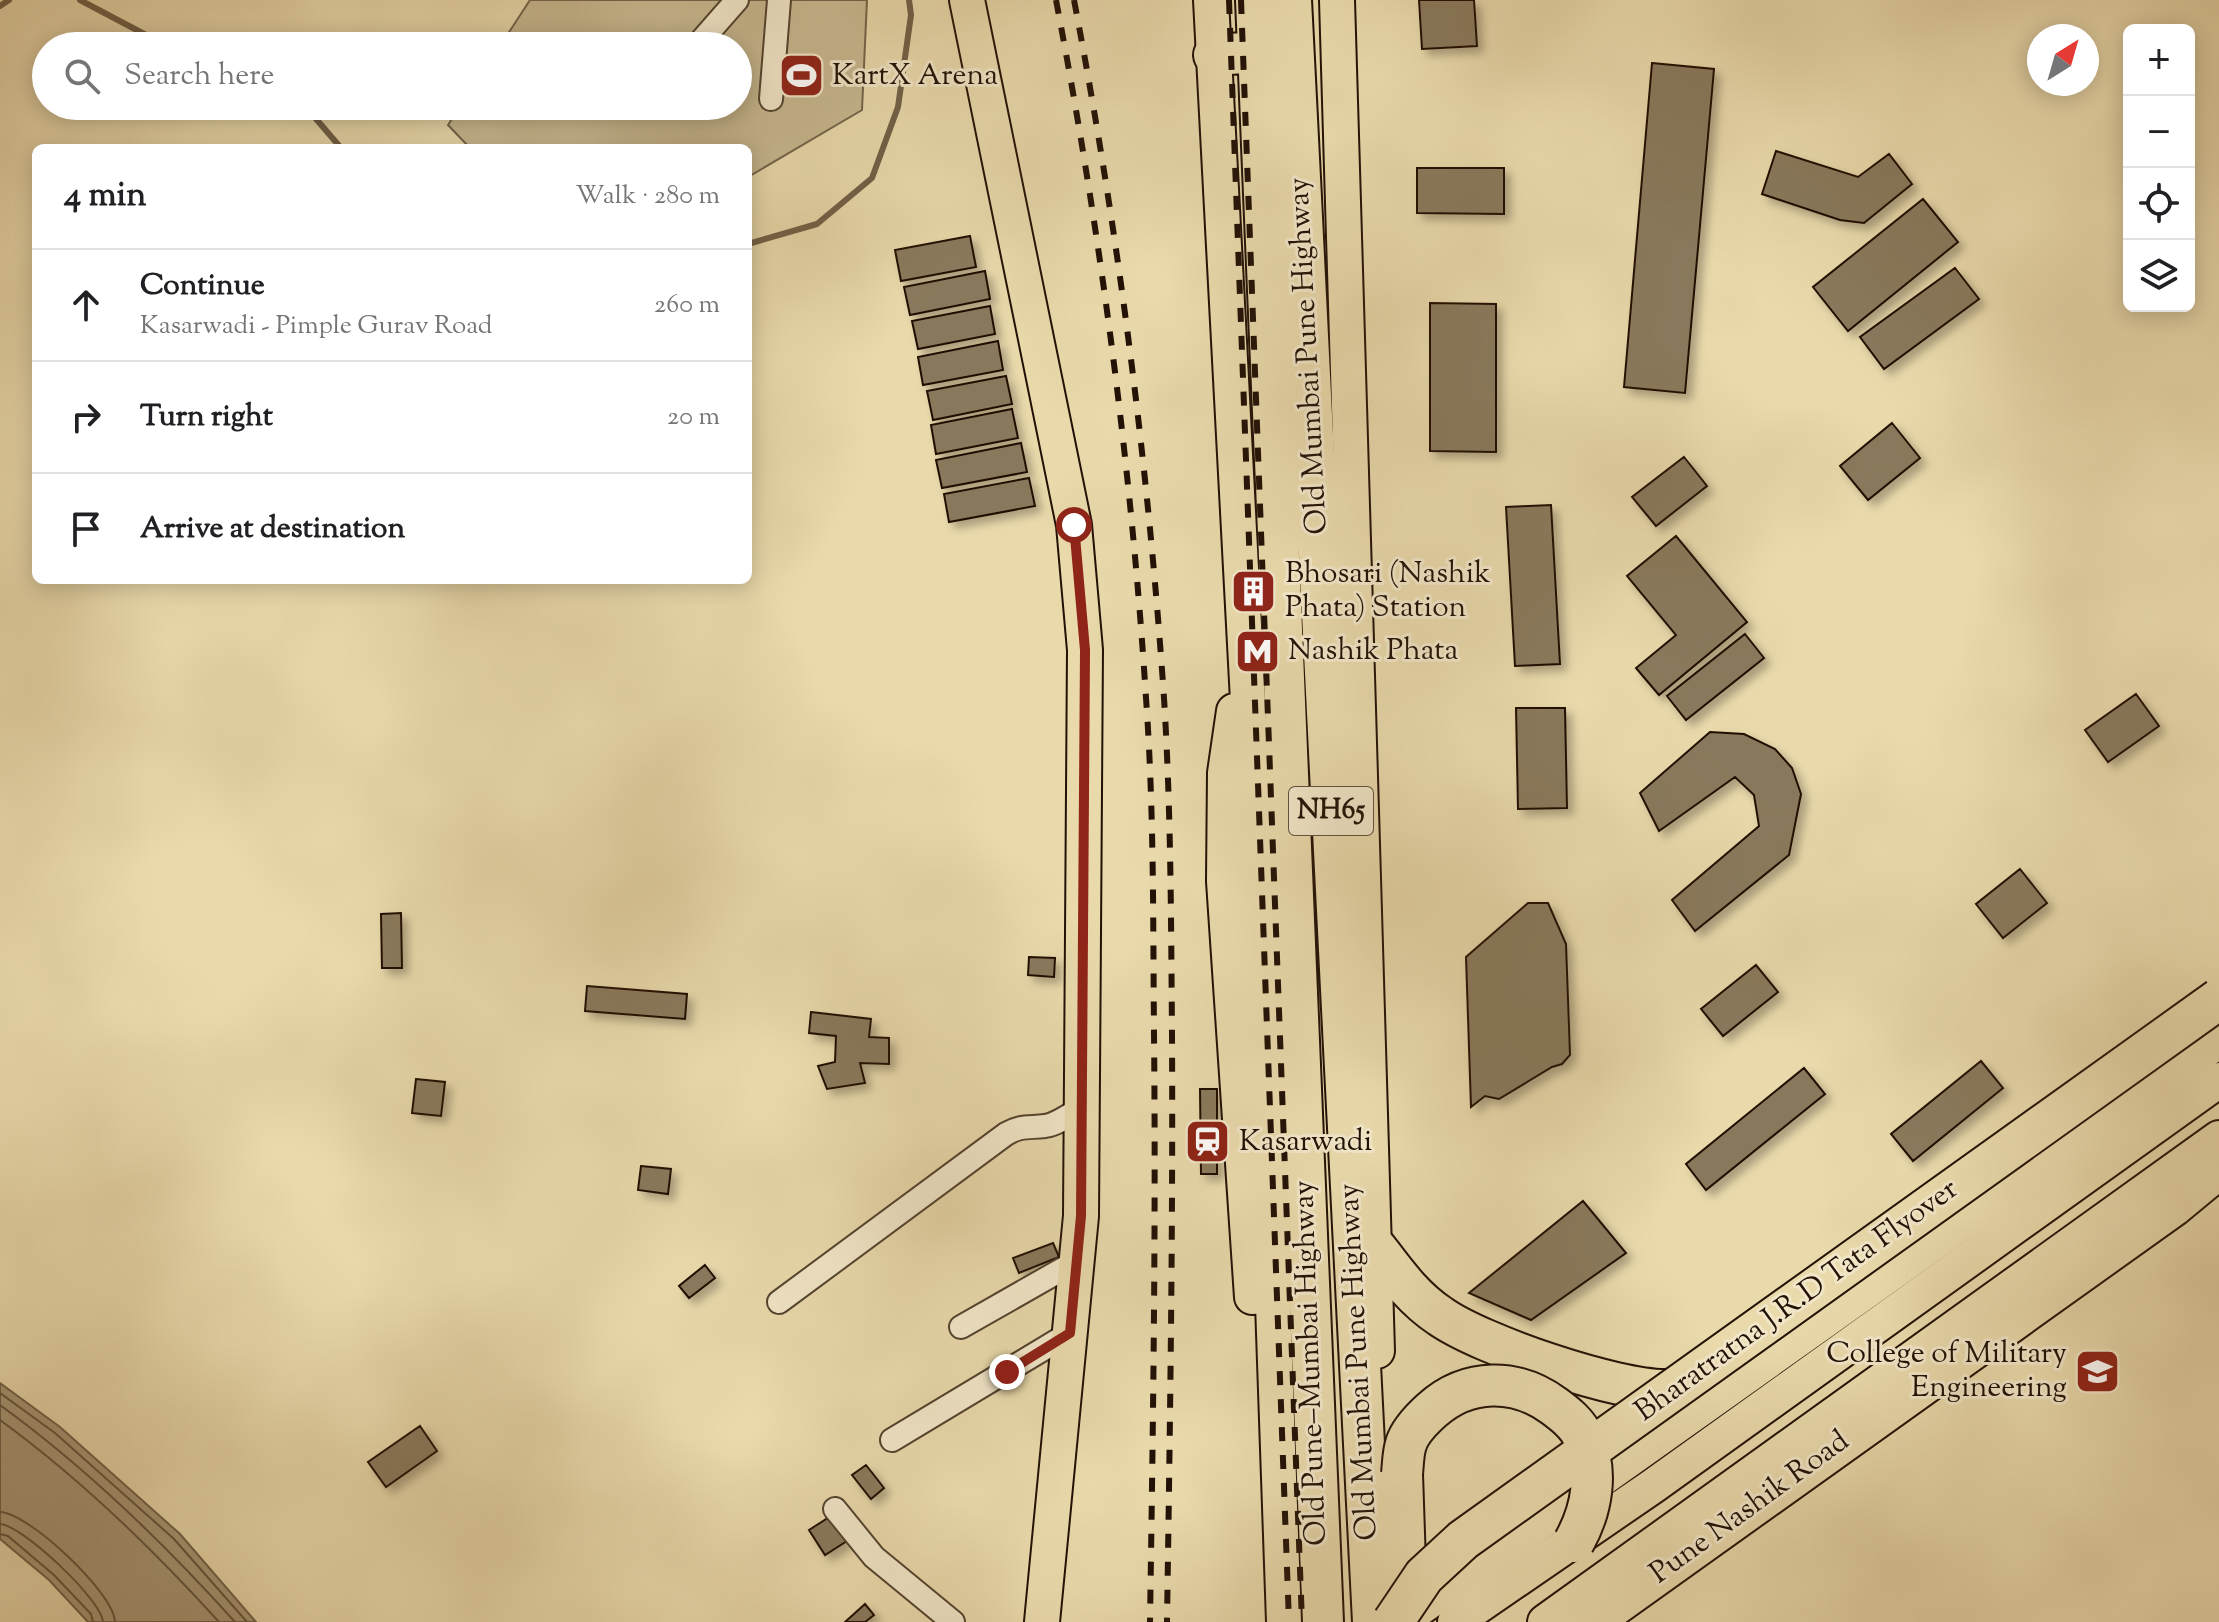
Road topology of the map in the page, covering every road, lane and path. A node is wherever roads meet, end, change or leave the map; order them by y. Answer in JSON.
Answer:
{"nodes":[{"id":1,"x":737,"y":0,"type":"edge"},
{"id":2,"x":779,"y":0,"type":"edge"},
{"id":3,"x":967,"y":0,"type":"edge"},
{"id":4,"x":1211,"y":0,"type":"edge"},
{"id":5,"x":1256,"y":0,"type":"edge"},
{"id":6,"x":1291,"y":0,"type":"edge"},
{"id":7,"x":1337,"y":0,"type":"edge"},
{"id":8,"x":709,"y":32,"type":"edge"},
{"id":9,"x":1258,"y":52,"type":"junction"},
{"id":10,"x":1214,"y":55,"type":"junction"},
{"id":11,"x":771,"y":99,"type":"dead end"},
{"id":12,"x":1247,"y":677,"type":"junction"},
{"id":13,"x":2219,"y":999,"type":"edge"},
{"id":14,"x":2219,"y":1037,"type":"edge"},
{"id":15,"x":2219,"y":1080,"type":"edge"},
{"id":16,"x":1082,"y":1107,"type":"junction"},
{"id":17,"x":2219,"y":1138,"type":"edge"},
{"id":18,"x":2219,"y":1168,"type":"edge"},
{"id":19,"x":1377,"y":1249,"type":"junction"},
{"id":20,"x":1077,"y":1261,"type":"junction"},
{"id":21,"x":779,"y":1302,"type":"dead end"},
{"id":22,"x":961,"y":1327,"type":"dead end"},
{"id":23,"x":1070,"y":1333,"type":"junction"},
{"id":24,"x":1762,"y":1365,"type":"junction"},
{"id":25,"x":892,"y":1440,"type":"dead end"},
{"id":26,"x":835,"y":1509,"type":"dead end"},
{"id":27,"x":1574,"y":1542,"type":"junction"},
{"id":28,"x":933,"y":1607,"type":"junction"},
{"id":29,"x":1386,"y":1609,"type":"edge"},
{"id":30,"x":1314,"y":1620,"type":"edge"},
{"id":31,"x":914,"y":1622,"type":"edge"},
{"id":32,"x":953,"y":1622,"type":"edge"},
{"id":33,"x":1042,"y":1622,"type":"edge"},
{"id":34,"x":1267,"y":1622,"type":"edge"},
{"id":35,"x":1455,"y":1622,"type":"edge"},
{"id":36,"x":1545,"y":1622,"type":"edge"},
{"id":37,"x":1591,"y":1622,"type":"edge"}],
"edges":[{"from":1,"to":8,"type":"street"},
{"from":2,"to":11,"type":"street"},
{"from":3,"to":16,"type":"main road"},
{"from":4,"to":10,"type":"main road"},
{"from":5,"to":9,"type":"highway","name":"Old Pune–Mumbai Highway","number":"NH65"},
{"from":6,"to":29,"type":"highway","name":"Old Mumbai Pune Highway","number":"NH65"},
{"from":7,"to":19,"type":"main road"},
{"from":9,"to":10,"type":"highway"},
{"from":9,"to":30,"type":"highway","name":"Old Pune–Mumbai Highway","number":"NH65"},
{"from":10,"to":12,"type":"main road"},
{"from":12,"to":30,"type":"main road"},
{"from":12,"to":34,"type":"main road"},
{"from":13,"to":29,"type":"highway","name":"Bharatratna J.R.D Tata Flyover","bridge":true},
{"from":14,"to":24,"type":"highway"},
{"from":15,"to":27,"type":"main road"},
{"from":16,"to":20,"type":"main road"},
{"from":16,"to":21,"type":"street"},
{"from":17,"to":36,"type":"main road"},
{"from":18,"to":37,"type":"highway","name":"Pune Nashik Road"},
{"from":19,"to":24,"type":"highway"},
{"from":19,"to":29,"type":"main road"},
{"from":20,"to":22,"type":"street"},
{"from":20,"to":23,"type":"main road"},
{"from":23,"to":25,"type":"street"},
{"from":23,"to":33,"type":"main road"},
{"from":24,"to":29,"type":"highway"},
{"from":26,"to":28,"type":"street"},
{"from":27,"to":29,"type":"highway","bridge":true},
{"from":27,"to":35,"type":"main road"},
{"from":28,"to":31,"type":"street"},
{"from":28,"to":32,"type":"street"}]}
